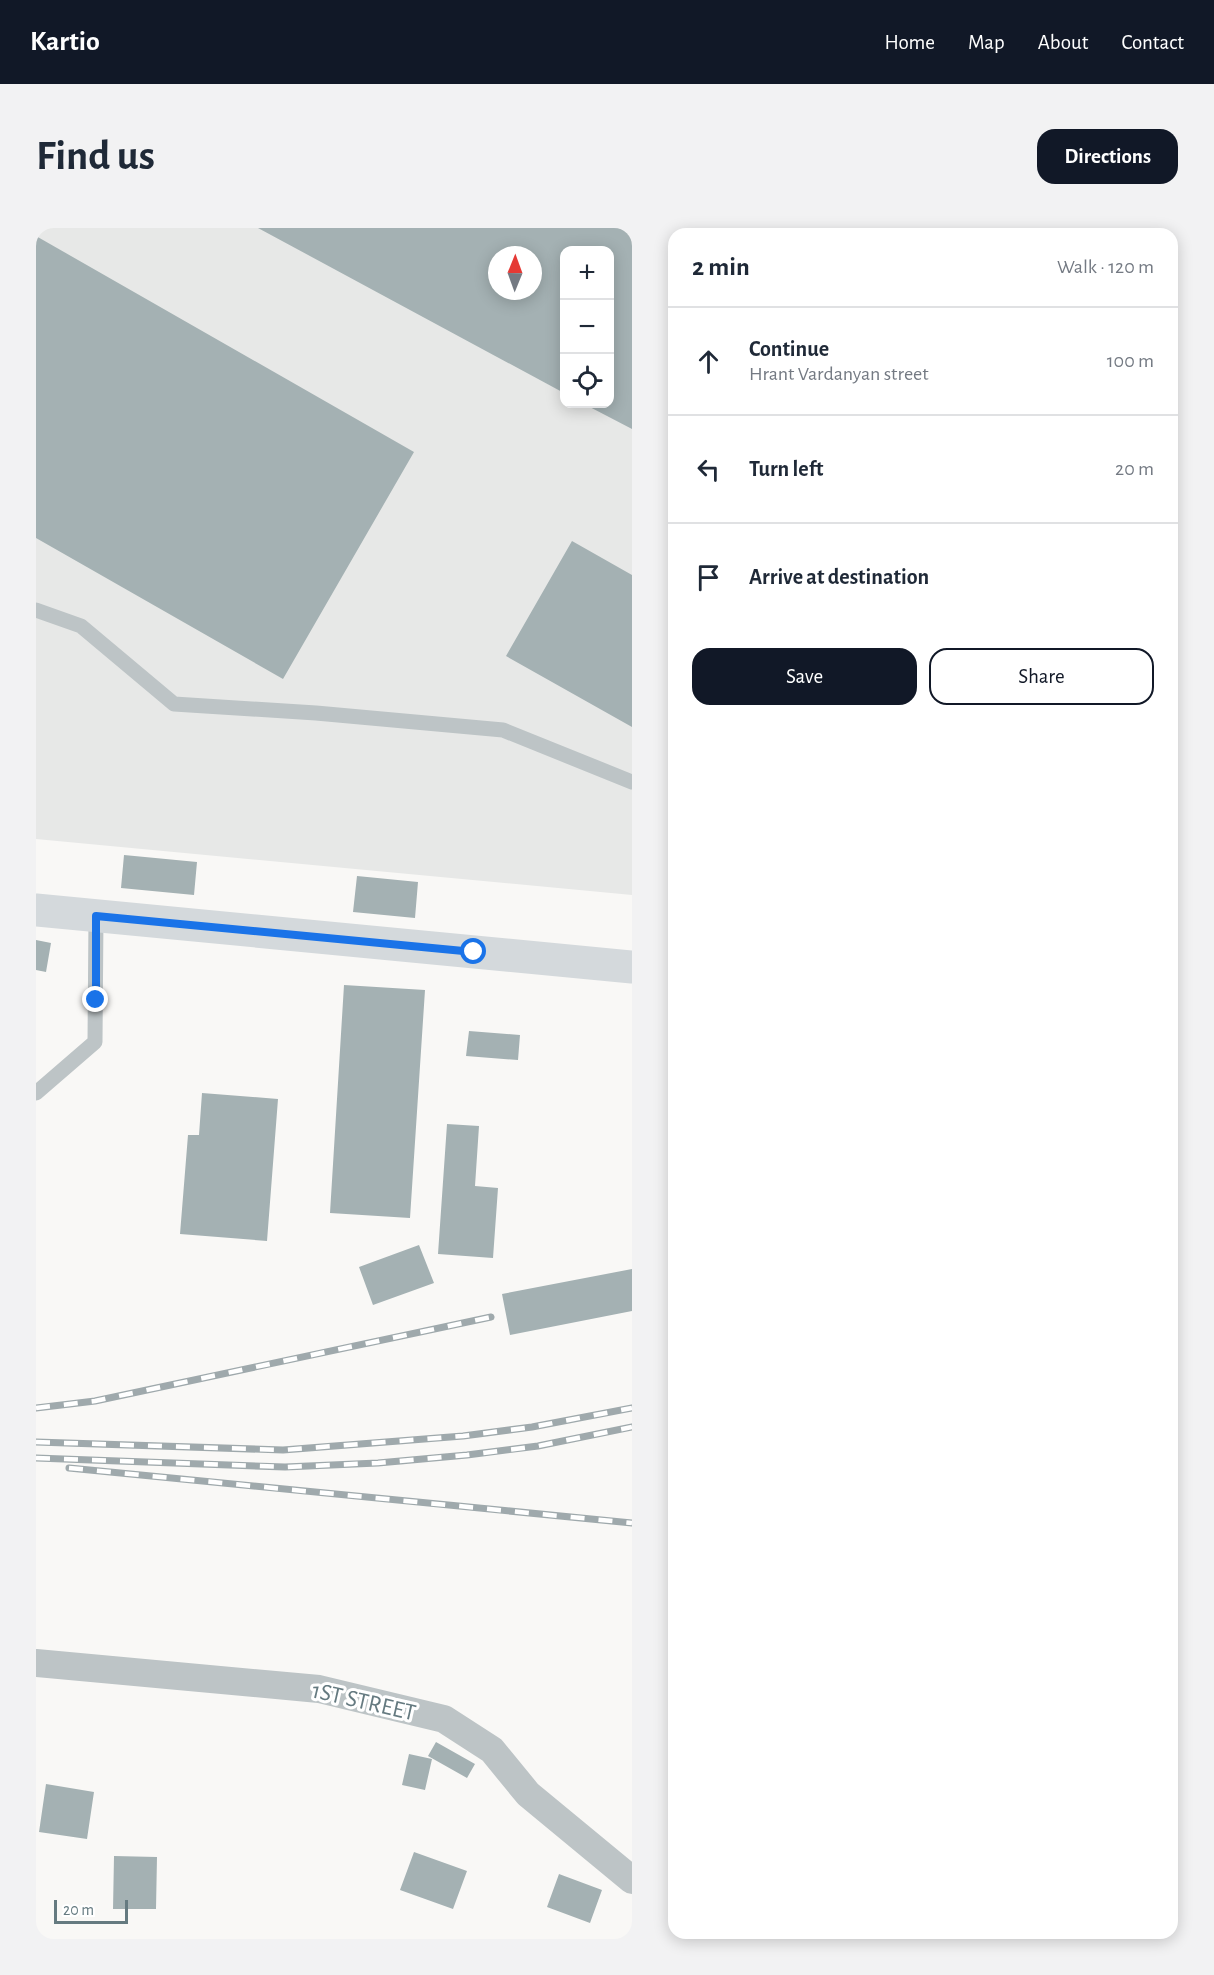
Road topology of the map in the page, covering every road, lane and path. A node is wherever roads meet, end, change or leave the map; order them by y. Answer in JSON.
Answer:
{"nodes":[{"id":1,"x":36,"y":610,"type":"edge"},
{"id":2,"x":632,"y":782,"type":"edge"},
{"id":3,"x":36,"y":910,"type":"edge"},
{"id":4,"x":96,"y":916,"type":"junction"},
{"id":5,"x":632,"y":967,"type":"edge"},
{"id":6,"x":36,"y":1093,"type":"edge"},
{"id":7,"x":36,"y":1663,"type":"edge"},
{"id":8,"x":632,"y":1881,"type":"edge"}],
"edges":[{"from":1,"to":2,"type":"lane"},
{"from":3,"to":4,"type":"main road"},
{"from":4,"to":5,"type":"main road"},
{"from":4,"to":6,"type":"lane"},
{"from":7,"to":8,"type":"street","name":"1ST STREET"}]}
